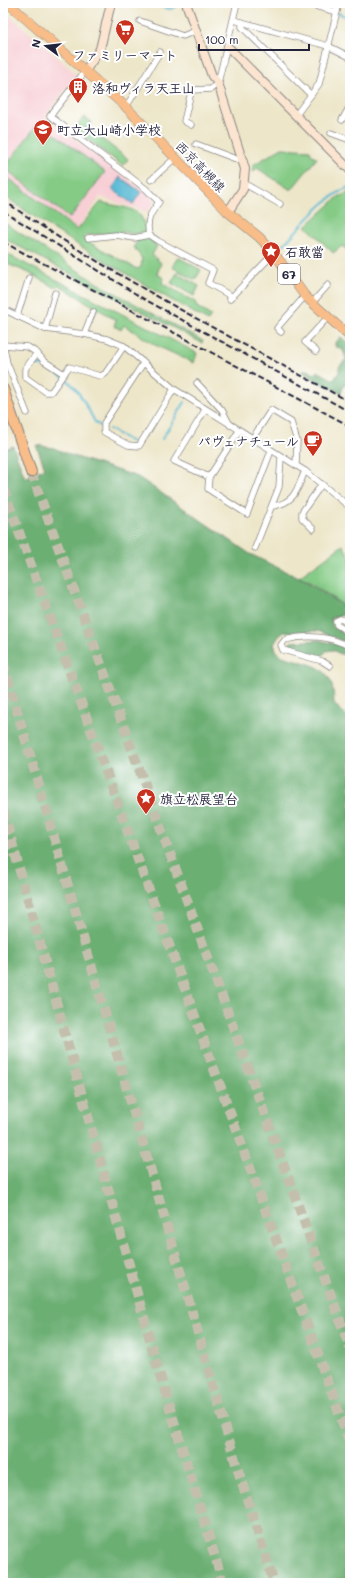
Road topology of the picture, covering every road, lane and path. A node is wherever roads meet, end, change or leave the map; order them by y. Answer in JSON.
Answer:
{"nodes":[{"id":1,"x":8,"y":3,"type":"edge"},
{"id":2,"x":111,"y":3,"type":"edge"},
{"id":3,"x":186,"y":3,"type":"edge"},
{"id":4,"x":237,"y":3,"type":"edge"},
{"id":5,"x":304,"y":3,"type":"edge"},
{"id":6,"x":339,"y":3,"type":"edge"},
{"id":7,"x":337,"y":12,"type":"junction"},
{"id":8,"x":234,"y":20,"type":"junction"},
{"id":9,"x":140,"y":21,"type":"dead end"},
{"id":10,"x":242,"y":22,"type":"junction"},
{"id":11,"x":195,"y":30,"type":"junction"},
{"id":12,"x":328,"y":46,"type":"junction"},
{"id":13,"x":228,"y":47,"type":"junction"},
{"id":14,"x":160,"y":52,"type":"dead end"},
{"id":15,"x":347,"y":56,"type":"edge"},
{"id":16,"x":86,"y":70,"type":"junction"},
{"id":17,"x":218,"y":83,"type":"junction"},
{"id":18,"x":311,"y":95,"type":"junction"},
{"id":19,"x":350,"y":106,"type":"edge"},
{"id":20,"x":126,"y":107,"type":"junction"},
{"id":21,"x":296,"y":114,"type":"junction"},
{"id":22,"x":342,"y":120,"type":"dead end"},
{"id":23,"x":191,"y":125,"type":"dead end"},
{"id":24,"x":331,"y":133,"type":"dead end"},
{"id":25,"x":350,"y":140,"type":"edge"},
{"id":26,"x":196,"y":144,"type":"dead end"},
{"id":27,"x":175,"y":158,"type":"junction"},
{"id":28,"x":244,"y":162,"type":"junction"},
{"id":29,"x":350,"y":170,"type":"edge"},
{"id":30,"x":152,"y":180,"type":"dead end"},
{"id":31,"x":245,"y":184,"type":"junction"},
{"id":32,"x":280,"y":204,"type":"dead end"},
{"id":33,"x":228,"y":212,"type":"junction"},
{"id":34,"x":149,"y":235,"type":"junction"},
{"id":35,"x":88,"y":238,"type":"dead end"},
{"id":36,"x":274,"y":253,"type":"junction"},
{"id":37,"x":29,"y":278,"type":"dead end"},
{"id":38,"x":328,"y":285,"type":"dead end"},
{"id":39,"x":55,"y":293,"type":"dead end"},
{"id":40,"x":309,"y":299,"type":"junction"},
{"id":41,"x":3,"y":309,"type":"edge"},
{"id":42,"x":92,"y":312,"type":"dead end"},
{"id":43,"x":17,"y":316,"type":"junction"},
{"id":44,"x":328,"y":317,"type":"junction"},
{"id":45,"x":45,"y":329,"type":"junction"},
{"id":46,"x":282,"y":332,"type":"dead end"},
{"id":47,"x":84,"y":334,"type":"junction"},
{"id":48,"x":350,"y":337,"type":"edge"},
{"id":49,"x":3,"y":344,"type":"edge"},
{"id":50,"x":124,"y":346,"type":"junction"},
{"id":51,"x":316,"y":351,"type":"dead end"},
{"id":52,"x":37,"y":353,"type":"junction"},
{"id":53,"x":144,"y":362,"type":"junction"},
{"id":54,"x":64,"y":374,"type":"junction"},
{"id":55,"x":197,"y":383,"type":"dead end"},
{"id":56,"x":3,"y":389,"type":"edge"},
{"id":57,"x":174,"y":389,"type":"junction"},
{"id":58,"x":205,"y":410,"type":"junction"},
{"id":59,"x":27,"y":414,"type":"dead end"},
{"id":60,"x":230,"y":426,"type":"junction"},
{"id":61,"x":239,"y":431,"type":"junction"},
{"id":62,"x":252,"y":439,"type":"junction"},
{"id":63,"x":271,"y":451,"type":"junction"},
{"id":64,"x":281,"y":458,"type":"junction"},
{"id":65,"x":296,"y":465,"type":"junction"},
{"id":66,"x":305,"y":471,"type":"junction"},
{"id":67,"x":31,"y":472,"type":"tunnel mouth"},
{"id":68,"x":209,"y":477,"type":"junction"},
{"id":69,"x":322,"y":484,"type":"junction"},
{"id":70,"x":273,"y":506,"type":"junction"},
{"id":71,"x":350,"y":507,"type":"edge"},
{"id":72,"x":313,"y":529,"type":"dead end"},
{"id":73,"x":255,"y":548,"type":"dead end"},
{"id":74,"x":350,"y":622,"type":"edge"},
{"id":75,"x":350,"y":633,"type":"edge"},
{"id":76,"x":350,"y":647,"type":"edge"},
{"id":77,"x":330,"y":666,"type":"dead end"}],
"edges":[{"from":1,"to":16,"type":"main road","name":"西京高槻線","number":"67"},
{"from":2,"to":16,"type":"street"},
{"from":3,"to":11,"type":"street"},
{"from":4,"to":8,"type":"street"},
{"from":5,"to":7,"type":"street"},
{"from":6,"to":7,"type":"street"},
{"from":7,"to":12,"type":"street"},
{"from":8,"to":10,"type":"street"},
{"from":8,"to":13,"type":"street"},
{"from":9,"to":11,"type":"street"},
{"from":10,"to":12,"type":"street"},
{"from":10,"to":18,"type":"street"},
{"from":11,"to":17,"type":"street"},
{"from":12,"to":15,"type":"street"},
{"from":12,"to":18,"type":"street"},
{"from":13,"to":17,"type":"street"},
{"from":13,"to":21,"type":"street"},
{"from":14,"to":20,"type":"street"},
{"from":16,"to":20,"type":"main road","name":"西京高槻線","number":"67"},
{"from":16,"to":34,"type":"street"},
{"from":17,"to":23,"type":"street"},
{"from":17,"to":28,"type":"street"},
{"from":18,"to":21,"type":"street"},
{"from":19,"to":22,"type":"street"},
{"from":20,"to":27,"type":"main road","name":"西京高槻線","number":"67"},
{"from":21,"to":29,"type":"street"},
{"from":24,"to":25,"type":"street"},
{"from":26,"to":28,"type":"street"},
{"from":27,"to":30,"type":"street"},
{"from":27,"to":33,"type":"main road","name":"西京高槻線","number":"67"},
{"from":28,"to":31,"type":"street"},
{"from":31,"to":32,"type":"street"},
{"from":31,"to":33,"type":"street"},
{"from":33,"to":36,"type":"main road","name":"西京高槻線","number":"67"},
{"from":34,"to":35,"type":"street"},
{"from":34,"to":36,"type":"street"},
{"from":36,"to":40,"type":"main road","name":"西京高槻線","number":"67"},
{"from":37,"to":43,"type":"street"},
{"from":38,"to":40,"type":"street"},
{"from":39,"to":45,"type":"street"},
{"from":40,"to":44,"type":"main road","name":"西京高槻線","number":"67"},
{"from":40,"to":46,"type":"street"},
{"from":41,"to":43,"type":"street"},
{"from":42,"to":47,"type":"street"},
{"from":43,"to":45,"type":"street"},
{"from":44,"to":48,"type":"main road","name":"西京高槻線","number":"67"},
{"from":44,"to":51,"type":"street"},
{"from":45,"to":47,"type":"street"},
{"from":47,"to":50,"type":"street"},
{"from":49,"to":52,"type":"street"},
{"from":49,"to":59,"type":"street"},
{"from":50,"to":53,"type":"street"},
{"from":50,"to":54,"type":"street"},
{"from":52,"to":54,"type":"street"},
{"from":52,"to":54,"type":"street"},
{"from":53,"to":57,"type":"street"},
{"from":53,"to":57,"type":"street"},
{"from":55,"to":60,"type":"street"},
{"from":56,"to":67,"type":"highway"},
{"from":57,"to":58,"type":"street"},
{"from":58,"to":60,"type":"street"},
{"from":58,"to":68,"type":"street"},
{"from":60,"to":61,"type":"street"},
{"from":61,"to":62,"type":"street"},
{"from":61,"to":68,"type":"street"},
{"from":62,"to":63,"type":"street"},
{"from":62,"to":65,"type":"street"},
{"from":63,"to":64,"type":"street"},
{"from":63,"to":68,"type":"street"},
{"from":64,"to":65,"type":"street"},
{"from":64,"to":70,"type":"street"},
{"from":65,"to":66,"type":"street"},
{"from":66,"to":69,"type":"street"},
{"from":66,"to":70,"type":"street"},
{"from":69,"to":71,"type":"street"},
{"from":69,"to":72,"type":"street"},
{"from":70,"to":73,"type":"street"},
{"from":74,"to":75,"type":"street"},
{"from":76,"to":77,"type":"street"}]}
